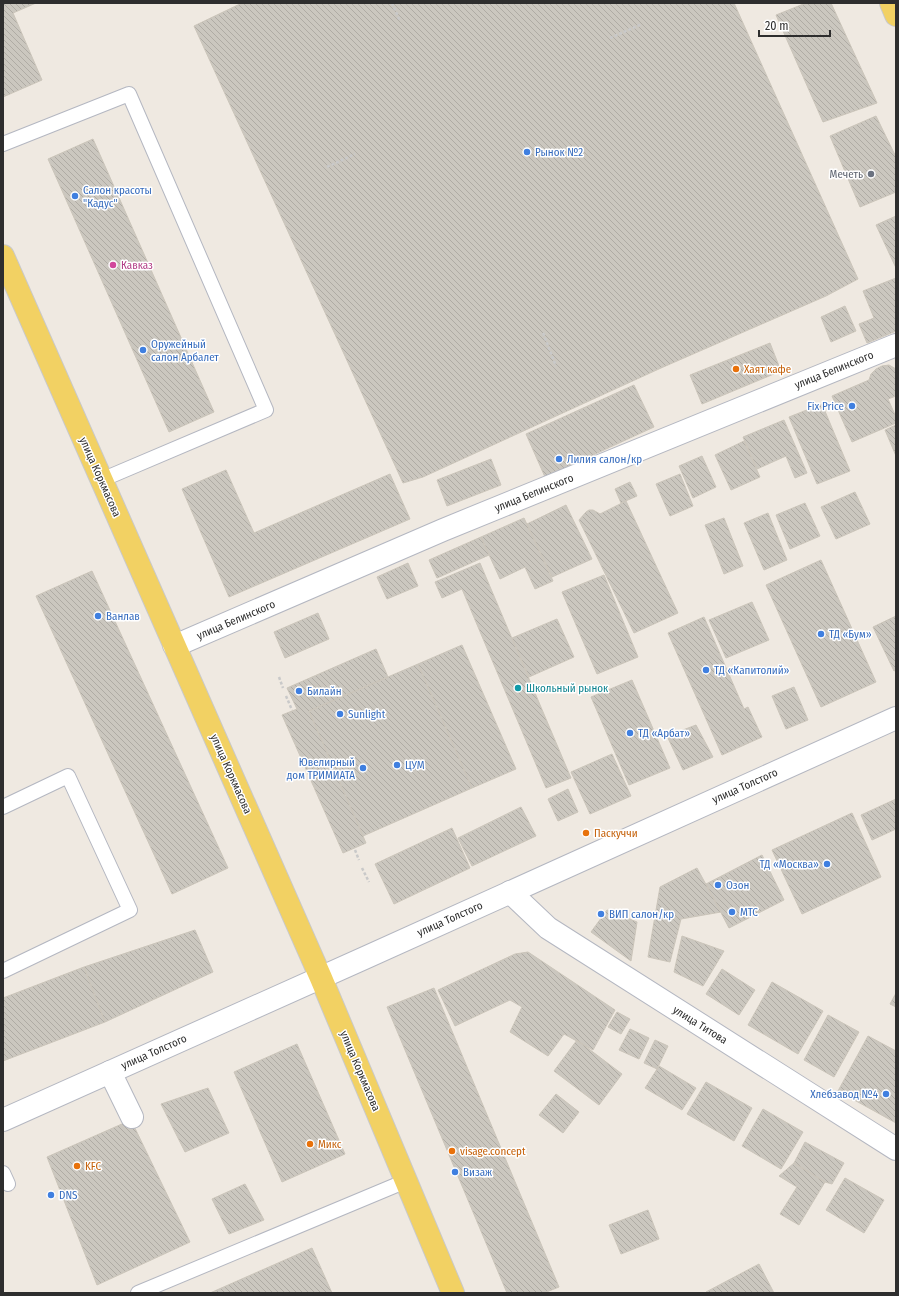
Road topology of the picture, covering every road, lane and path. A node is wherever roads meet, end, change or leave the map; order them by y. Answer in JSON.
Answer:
{"nodes":[{"id":1,"x":392,"y":3,"type":"edge"},
{"id":2,"x":890,"y":3,"type":"edge"},
{"id":3,"x":896,"y":15,"type":"edge"},
{"id":4,"x":400,"y":21,"type":"dead end"},
{"id":5,"x":642,"y":24,"type":"dead end"},
{"id":6,"x":610,"y":38,"type":"dead end"},
{"id":7,"x":3,"y":144,"type":"edge"},
{"id":8,"x":355,"y":154,"type":"dead end"},
{"id":9,"x":327,"y":167,"type":"dead end"},
{"id":10,"x":3,"y":256,"type":"edge"},
{"id":11,"x":542,"y":333,"type":"dead end"},
{"id":12,"x":896,"y":345,"type":"edge"},
{"id":13,"x":556,"y":366,"type":"dead end"},
{"id":14,"x":100,"y":479,"type":"junction"},
{"id":15,"x":174,"y":645,"type":"junction"},
{"id":16,"x":279,"y":677,"type":"dead end"},
{"id":17,"x":283,"y":688,"type":"dead end"},
{"id":18,"x":286,"y":696,"type":"dead end"},
{"id":19,"x":292,"y":710,"type":"dead end"},
{"id":20,"x":896,"y":718,"type":"edge"},
{"id":21,"x":3,"y":807,"type":"edge"},
{"id":22,"x":355,"y":850,"type":"dead end"},
{"id":23,"x":360,"y":860,"type":"dead end"},
{"id":24,"x":362,"y":868,"type":"dead end"},
{"id":25,"x":369,"y":882,"type":"dead end"},
{"id":26,"x":510,"y":892,"type":"junction"},
{"id":27,"x":3,"y":972,"type":"edge"},
{"id":28,"x":320,"y":978,"type":"junction"},
{"id":29,"x":110,"y":1072,"type":"junction"},
{"id":30,"x":132,"y":1117,"type":"dead end"},
{"id":31,"x":3,"y":1120,"type":"edge"},
{"id":32,"x":896,"y":1148,"type":"edge"},
{"id":33,"x":406,"y":1181,"type":"junction"},
{"id":34,"x":138,"y":1293,"type":"edge"},
{"id":35,"x":453,"y":1293,"type":"edge"}],
"edges":[{"from":1,"to":4,"type":"path"},
{"from":2,"to":3,"type":"main road"},
{"from":5,"to":6,"type":"path"},
{"from":7,"to":14,"type":"lane"},
{"from":8,"to":9,"type":"path"},
{"from":10,"to":14,"type":"main road","name":"улица Коркмасова"},
{"from":11,"to":13,"type":"path"},
{"from":12,"to":15,"type":"street","name":"улица Белинского"},
{"from":14,"to":15,"type":"main road","name":"улица Коркмасова"},
{"from":15,"to":28,"type":"main road","name":"улица Коркмасова"},
{"from":16,"to":17,"type":"path"},
{"from":18,"to":19,"type":"path"},
{"from":20,"to":26,"type":"street","name":"улица Толстого"},
{"from":21,"to":27,"type":"lane"},
{"from":22,"to":23,"type":"path"},
{"from":24,"to":25,"type":"path"},
{"from":26,"to":28,"type":"street","name":"улица Толстого"},
{"from":26,"to":32,"type":"street","name":"улица Титова"},
{"from":28,"to":29,"type":"street","name":"улица Толстого"},
{"from":28,"to":33,"type":"main road","name":"улица Коркмасова"},
{"from":29,"to":30,"type":"street"},
{"from":29,"to":31,"type":"street","name":"улица Толстого"},
{"from":33,"to":34,"type":"lane"},
{"from":33,"to":35,"type":"main road","name":"улица Коркмасова"}]}
